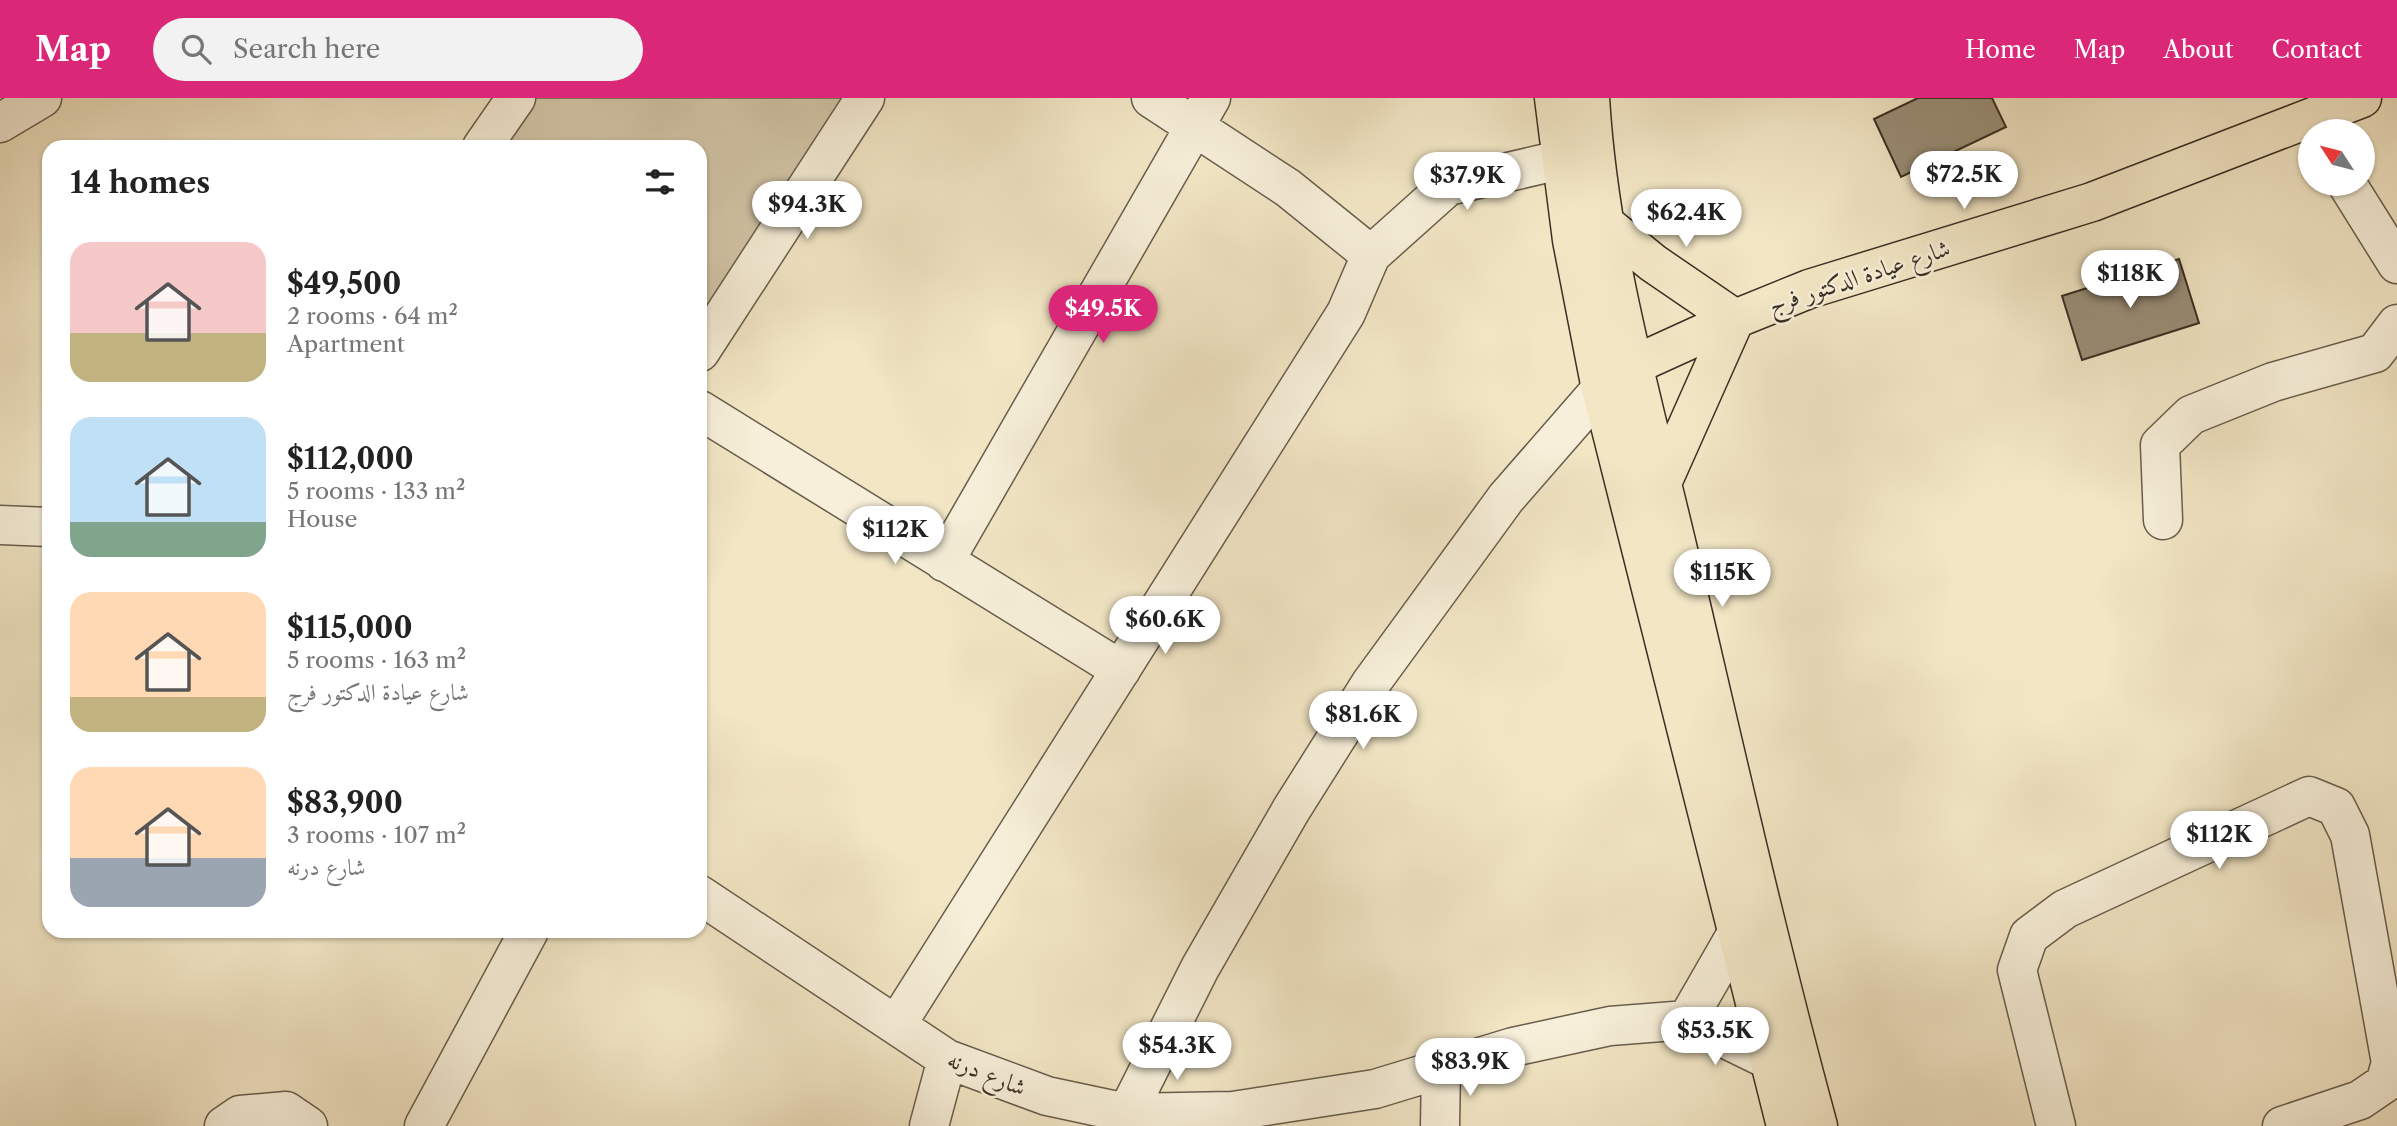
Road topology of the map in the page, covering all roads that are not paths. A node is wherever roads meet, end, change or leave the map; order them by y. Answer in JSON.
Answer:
{"nodes":[{"id":1,"x":42,"y":98,"type":"edge"},
{"id":2,"x":516,"y":98,"type":"edge"},
{"id":3,"x":865,"y":98,"type":"edge"},
{"id":4,"x":1151,"y":98,"type":"edge"},
{"id":5,"x":1554,"y":98,"type":"edge"},
{"id":6,"x":1590,"y":98,"type":"edge"},
{"id":7,"x":2362,"y":98,"type":"edge"},
{"id":8,"x":1203,"y":111,"type":"edge"},
{"id":9,"x":2322,"y":119,"type":"edge"},
{"id":10,"x":0,"y":123,"type":"edge"},
{"id":11,"x":2298,"y":129,"type":"edge"},
{"id":12,"x":487,"y":140,"type":"edge"},
{"id":13,"x":1560,"y":160,"type":"junction"},
{"id":14,"x":2354,"y":196,"type":"edge"},
{"id":15,"x":1604,"y":223,"type":"junction"},
{"id":16,"x":1371,"y":255,"type":"junction"},
{"id":17,"x":2397,"y":264,"type":"edge"},
{"id":18,"x":1735,"y":318,"type":"junction"},
{"id":19,"x":2397,"y":324,"type":"edge"},
{"id":20,"x":707,"y":341,"type":"edge"},
{"id":21,"x":1634,"y":365,"type":"junction"},
{"id":22,"x":1601,"y":389,"type":"junction"},
{"id":23,"x":707,"y":414,"type":"edge"},
{"id":24,"x":1662,"y":483,"type":"junction"},
{"id":25,"x":2164,"y":520,"type":"dead end"},
{"id":26,"x":0,"y":525,"type":"edge"},
{"id":27,"x":42,"y":527,"type":"edge"},
{"id":28,"x":944,"y":562,"type":"junction"},
{"id":29,"x":1121,"y":670,"type":"junction"},
{"id":30,"x":707,"y":900,"type":"edge"},
{"id":31,"x":1737,"y":933,"type":"junction"},
{"id":32,"x":525,"y":938,"type":"edge"},
{"id":33,"x":1687,"y":1020,"type":"junction"},
{"id":34,"x":897,"y":1024,"type":"junction"},
{"id":35,"x":947,"y":1059,"type":"junction"},
{"id":36,"x":1769,"y":1060,"type":"junction"},
{"id":37,"x":1441,"y":1069,"type":"junction"},
{"id":38,"x":1807,"y":1086,"type":"junction"},
{"id":39,"x":1127,"y":1113,"type":"junction"},
{"id":40,"x":224,"y":1126,"type":"edge"},
{"id":41,"x":308,"y":1126,"type":"edge"},
{"id":42,"x":424,"y":1126,"type":"edge"},
{"id":43,"x":929,"y":1126,"type":"edge"},
{"id":44,"x":1440,"y":1126,"type":"edge"},
{"id":45,"x":1786,"y":1126,"type":"edge"},
{"id":46,"x":1818,"y":1126,"type":"edge"},
{"id":47,"x":2056,"y":1126,"type":"edge"},
{"id":48,"x":2282,"y":1126,"type":"edge"}],
"edges":[{"from":1,"to":10,"type":"street"},
{"from":2,"to":12,"type":"street"},
{"from":3,"to":20,"type":"street"},
{"from":4,"to":8,"type":"street"},
{"from":5,"to":13,"type":"main road"},
{"from":6,"to":15,"type":"main road"},
{"from":7,"to":9,"type":"main road","name":"شارع عيادة الدكتور فرج"},
{"from":8,"to":16,"type":"street"},
{"from":8,"to":28,"type":"street"},
{"from":11,"to":18,"type":"main road","name":"شارع عيادة الدكتور فرج"},
{"from":13,"to":16,"type":"street"},
{"from":13,"to":22,"type":"main road"},
{"from":14,"to":17,"type":"street"},
{"from":15,"to":18,"type":"main road"},
{"from":15,"to":21,"type":"main road"},
{"from":16,"to":29,"type":"street"},
{"from":18,"to":21,"type":"main road","name":"شارع عيادة الدكتور فرج"},
{"from":18,"to":24,"type":"main road"},
{"from":19,"to":25,"type":"street"},
{"from":21,"to":22,"type":"main road","name":"شارع عيادة الدكتور فرج"},
{"from":21,"to":24,"type":"main road"},
{"from":22,"to":31,"type":"main road"},
{"from":22,"to":39,"type":"street"},
{"from":23,"to":28,"type":"street"},
{"from":24,"to":38,"type":"main road"},
{"from":26,"to":27,"type":"street"},
{"from":28,"to":29,"type":"street"},
{"from":29,"to":34,"type":"street"},
{"from":30,"to":34,"type":"street","name":"شارع درنه"},
{"from":31,"to":33,"type":"street"},
{"from":31,"to":36,"type":"main road"},
{"from":32,"to":42,"type":"street"},
{"from":33,"to":36,"type":"street"},
{"from":33,"to":37,"type":"street","name":"شارع درنه"},
{"from":34,"to":35,"type":"street","name":"شارع درنه"},
{"from":35,"to":39,"type":"street","name":"شارع درنه"},
{"from":35,"to":43,"type":"street"},
{"from":36,"to":38,"type":"street"},
{"from":36,"to":45,"type":"main road"},
{"from":37,"to":39,"type":"street","name":"شارع درنه"},
{"from":37,"to":44,"type":"street"},
{"from":38,"to":46,"type":"main road"},
{"from":40,"to":41,"type":"street"},
{"from":47,"to":48,"type":"street"}]}
